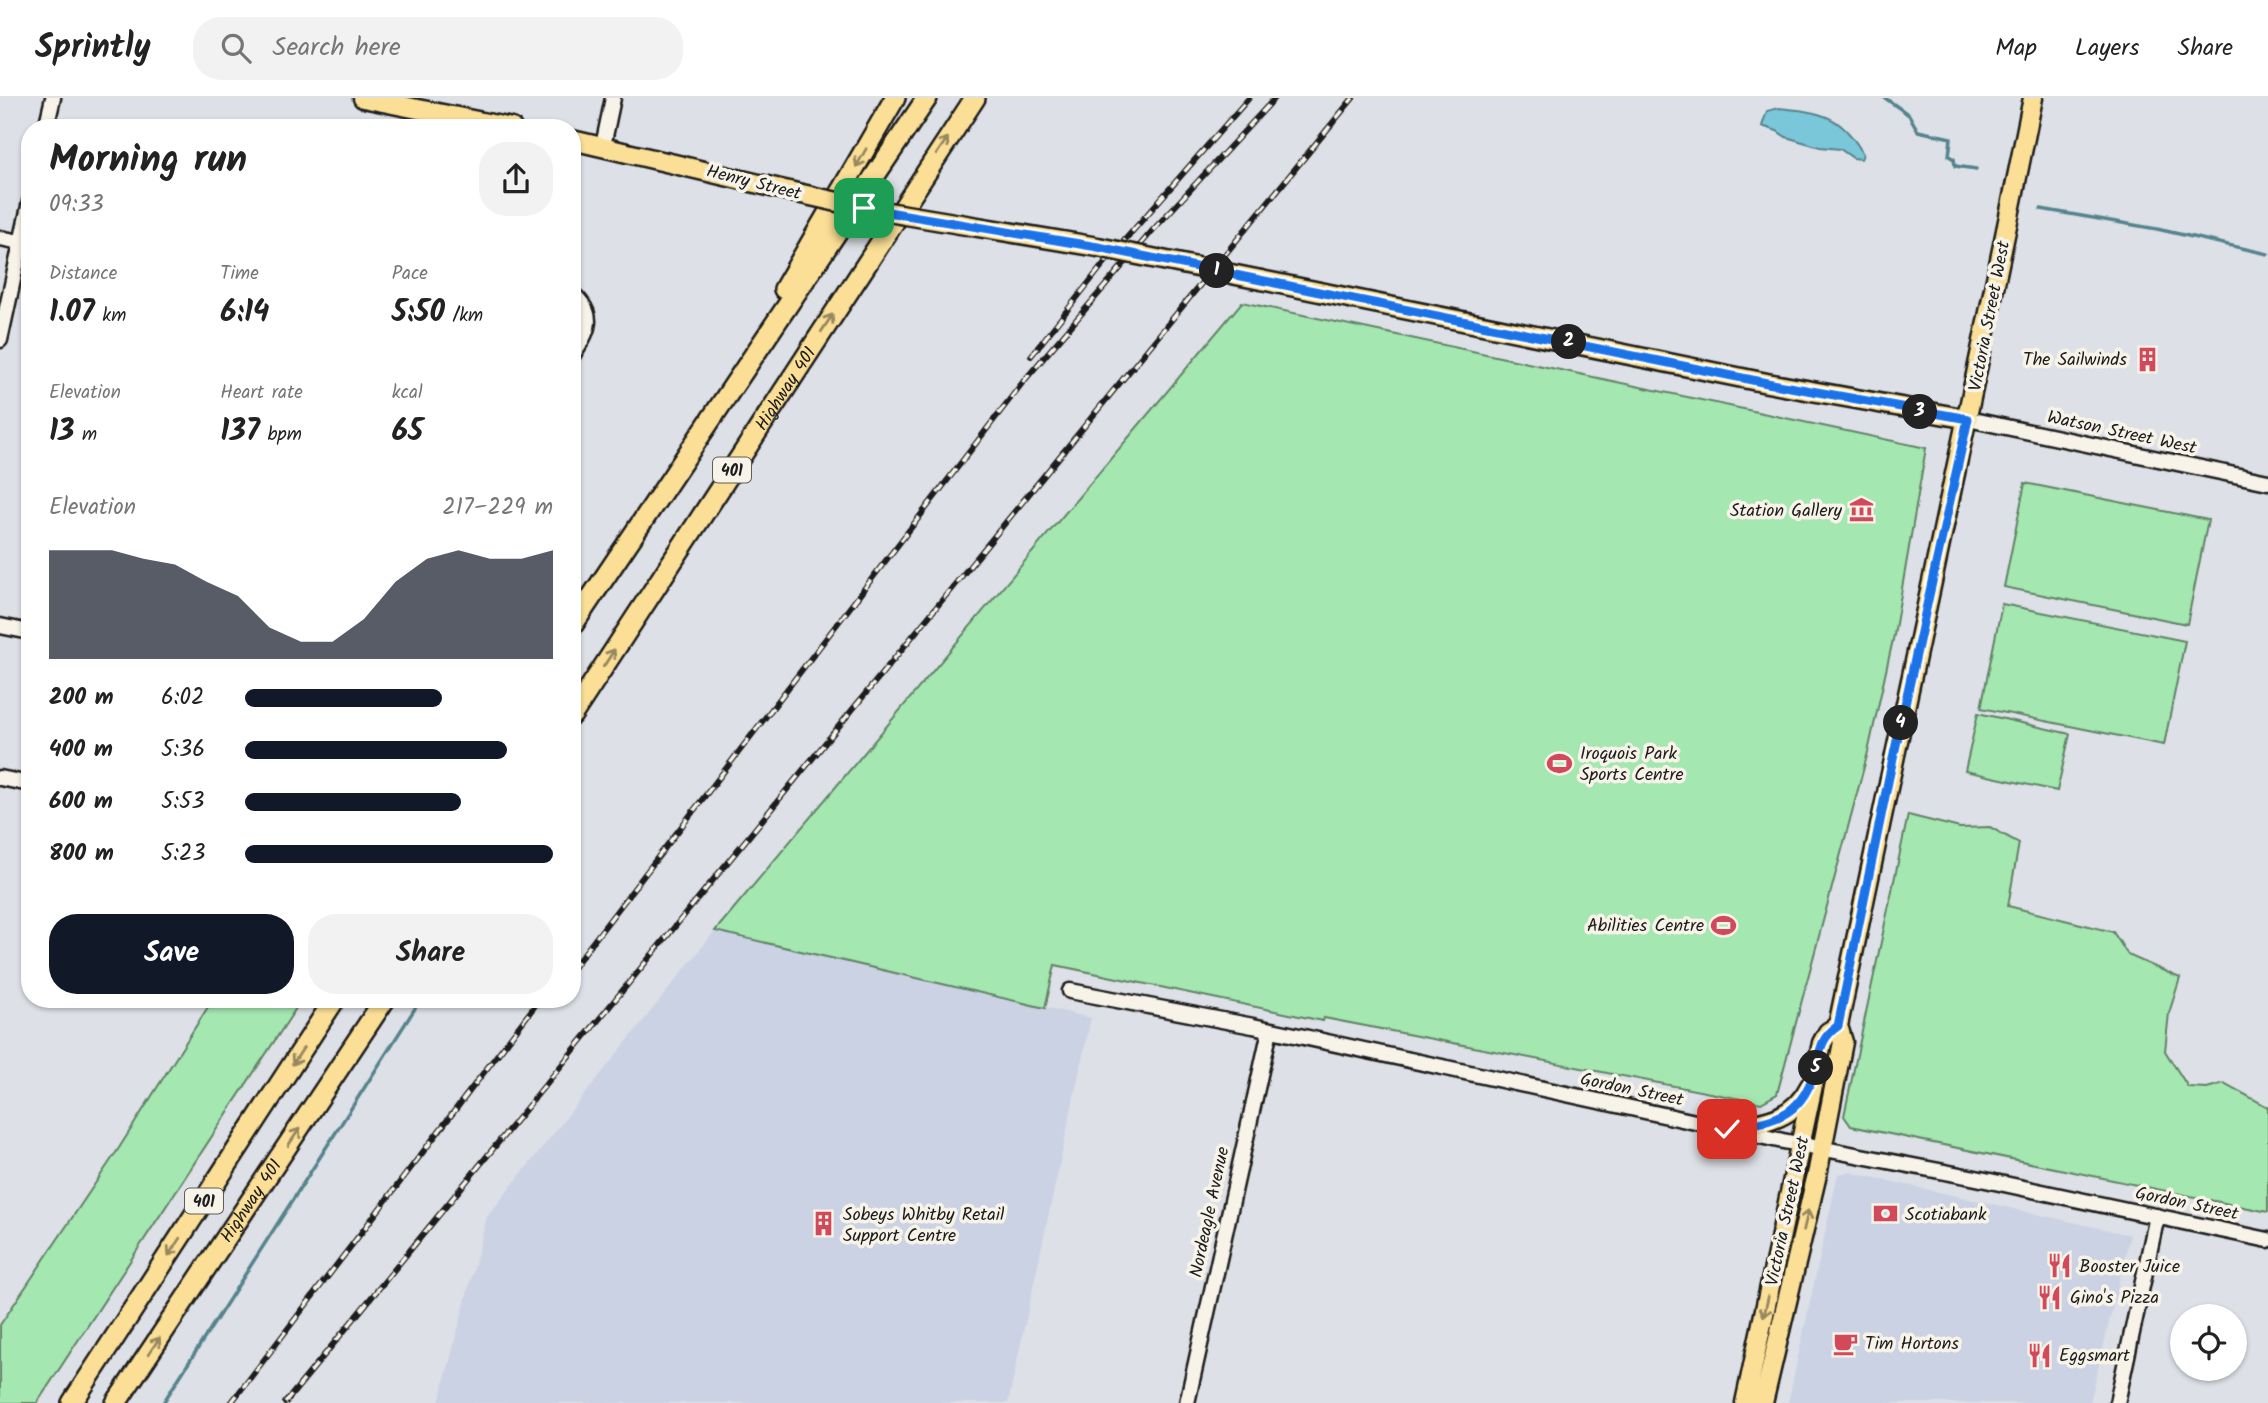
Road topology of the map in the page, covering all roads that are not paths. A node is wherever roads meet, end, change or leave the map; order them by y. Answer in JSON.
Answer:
{"nodes":[{"id":1,"x":53,"y":98,"type":"edge"},
{"id":2,"x":363,"y":98,"type":"edge"},
{"id":3,"x":613,"y":98,"type":"edge"},
{"id":4,"x":895,"y":98,"type":"edge"},
{"id":5,"x":928,"y":98,"type":"edge"},
{"id":6,"x":975,"y":98,"type":"edge"},
{"id":7,"x":2033,"y":98,"type":"edge"},
{"id":8,"x":48,"y":119,"type":"edge"},
{"id":9,"x":467,"y":119,"type":"edge"},
{"id":10,"x":581,"y":142,"type":"edge"},
{"id":11,"x":603,"y":146,"type":"junction"},
{"id":12,"x":0,"y":238,"type":"edge"},
{"id":13,"x":21,"y":242,"type":"edge"},
{"id":14,"x":21,"y":259,"type":"edge"},
{"id":15,"x":581,"y":301,"type":"edge"},
{"id":16,"x":0,"y":340,"type":"edge"},
{"id":17,"x":581,"y":342,"type":"edge"},
{"id":18,"x":1968,"y":419,"type":"junction"},
{"id":19,"x":2268,"y":482,"type":"edge"},
{"id":20,"x":598,"y":586,"type":"junction"},
{"id":21,"x":581,"y":612,"type":"edge"},
{"id":22,"x":0,"y":626,"type":"edge"},
{"id":23,"x":21,"y":630,"type":"edge"},
{"id":24,"x":581,"y":701,"type":"edge"},
{"id":25,"x":0,"y":778,"type":"edge"},
{"id":26,"x":21,"y":782,"type":"edge"},
{"id":27,"x":1070,"y":991,"type":"dead end"},
{"id":28,"x":329,"y":1008,"type":"edge"},
{"id":29,"x":379,"y":1008,"type":"edge"},
{"id":30,"x":1838,"y":1026,"type":"junction"},
{"id":31,"x":1270,"y":1030,"type":"junction"},
{"id":32,"x":1813,"y":1080,"type":"junction"},
{"id":33,"x":1727,"y":1129,"type":"junction"},
{"id":34,"x":1801,"y":1144,"type":"junction"},
{"id":35,"x":1821,"y":1149,"type":"junction"},
{"id":36,"x":2157,"y":1216,"type":"junction"},
{"id":37,"x":2268,"y":1240,"type":"edge"},
{"id":38,"x":72,"y":1403,"type":"edge"},
{"id":39,"x":116,"y":1403,"type":"edge"},
{"id":40,"x":1187,"y":1403,"type":"edge"},
{"id":41,"x":1745,"y":1403,"type":"edge"},
{"id":42,"x":1763,"y":1403,"type":"edge"},
{"id":43,"x":2117,"y":1403,"type":"edge"}],
"edges":[{"from":1,"to":8,"type":"street"},
{"from":2,"to":9,"type":"main road"},
{"from":3,"to":11,"type":"street"},
{"from":4,"to":20,"type":"highway","one_way":true},
{"from":5,"to":20,"type":"highway","number":"401"},
{"from":24,"to":6,"type":"highway","name":"Highway 401","number":"401","one_way":true},
{"from":7,"to":18,"type":"main road","name":"Victoria Street West"},
{"from":10,"to":11,"type":"main road","name":"Henry Street"},
{"from":11,"to":18,"type":"main road","name":"Henry Street","bridge":true},
{"from":12,"to":13,"type":"street"},
{"from":14,"to":16,"type":"street"},
{"from":15,"to":17,"type":"street"},
{"from":18,"to":19,"type":"street","name":"Watson Street West"},
{"from":18,"to":30,"type":"main road","name":"Victoria Street West"},
{"from":20,"to":21,"type":"highway","number":"401"},
{"from":22,"to":23,"type":"street"},
{"from":25,"to":26,"type":"street"},
{"from":27,"to":31,"type":"street","name":"Gordon Street"},
{"from":28,"to":38,"type":"highway","number":"401","one_way":true},
{"from":39,"to":29,"type":"highway","name":"Highway 401","number":"401","one_way":true},
{"from":30,"to":32,"type":"main road","name":"Victoria Street West"},
{"from":30,"to":35,"type":"main road","name":"Victoria Street West"},
{"from":31,"to":33,"type":"street","name":"Gordon Street"},
{"from":31,"to":40,"type":"street","name":"Nordeagle Avenue"},
{"from":32,"to":33,"type":"main road"},
{"from":32,"to":34,"type":"main road","name":"Victoria Street West"},
{"from":33,"to":34,"type":"street","name":"Gordon Street"},
{"from":34,"to":35,"type":"street","name":"Gordon Street"},
{"from":34,"to":41,"type":"main road","name":"Victoria Street West","one_way":true},
{"from":35,"to":36,"type":"street","name":"Gordon Street"},
{"from":42,"to":35,"type":"main road","name":"Victoria Street West","one_way":true},
{"from":36,"to":37,"type":"street","name":"Gordon Street"},
{"from":36,"to":43,"type":"street"}]}
